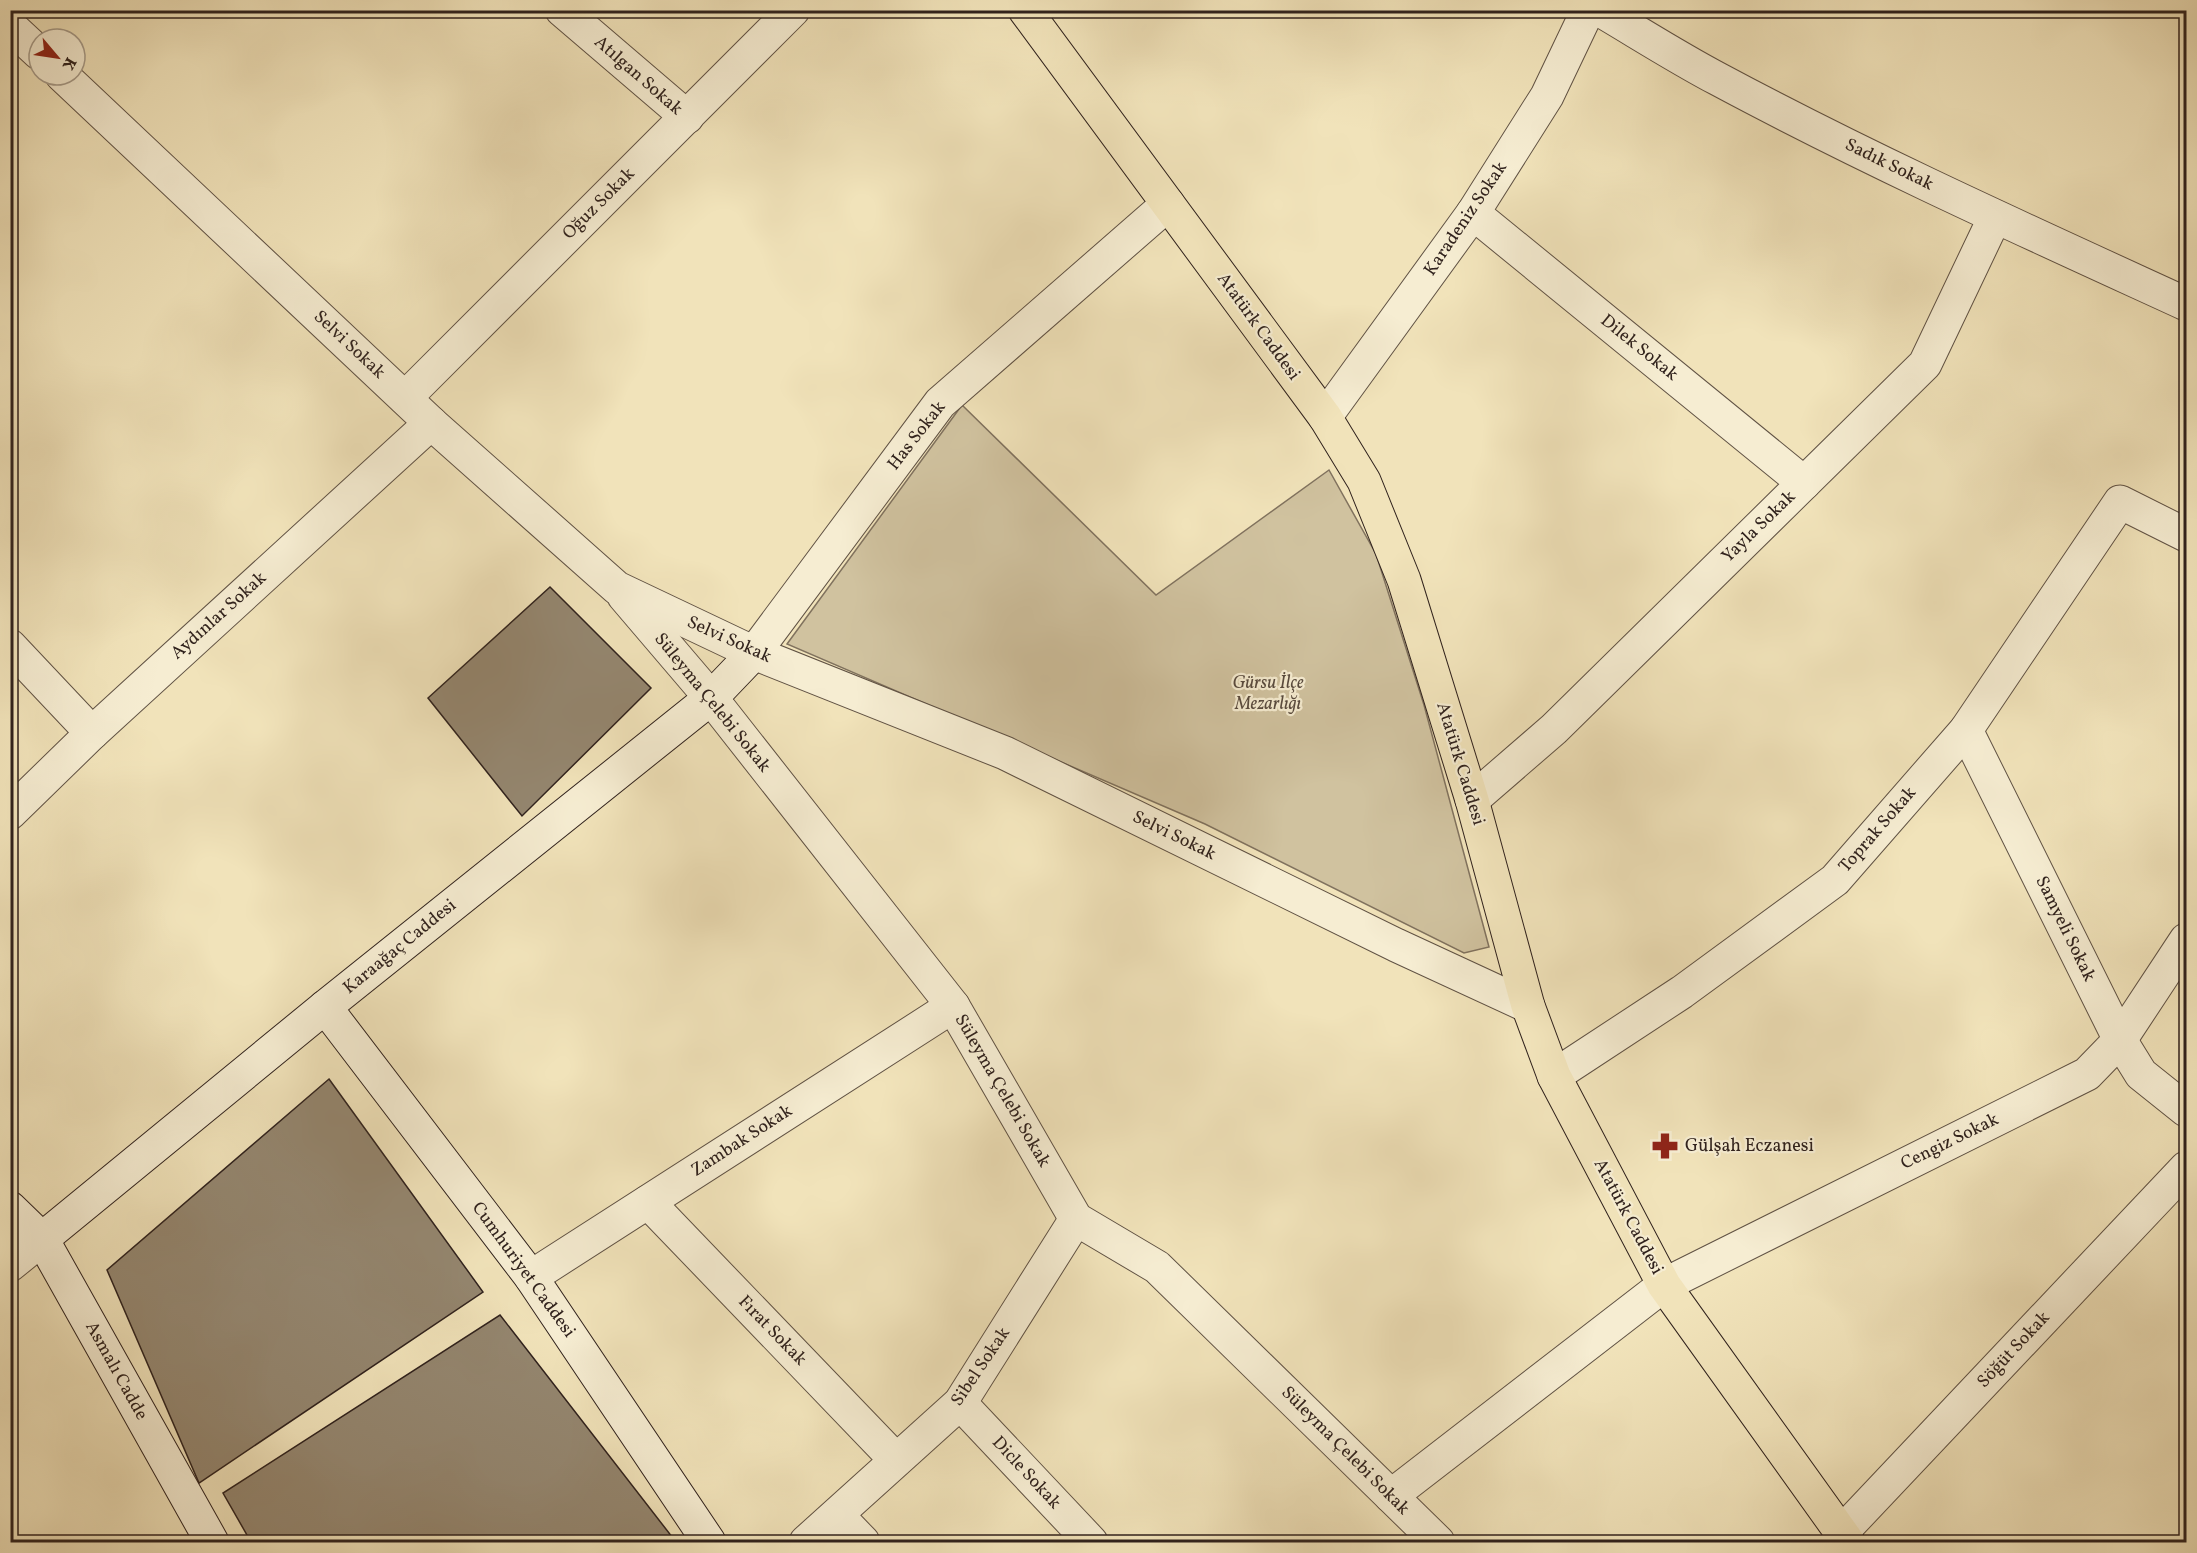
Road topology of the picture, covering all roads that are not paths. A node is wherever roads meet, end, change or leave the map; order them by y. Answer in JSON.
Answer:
{"nodes":[{"id":1,"x":562,"y":10,"type":"edge"},
{"id":2,"x":793,"y":10,"type":"edge"},
{"id":3,"x":1025,"y":10,"type":"edge"},
{"id":4,"x":1588,"y":10,"type":"edge"},
{"id":5,"x":1600,"y":10,"type":"edge"},
{"id":6,"x":75,"y":87,"type":"edge"},
{"id":7,"x":687,"y":117,"type":"junction"},
{"id":8,"x":1168,"y":204,"type":"junction"},
{"id":9,"x":1473,"y":213,"type":"junction"},
{"id":10,"x":1995,"y":217,"type":"junction"},
{"id":11,"x":2187,"y":304,"type":"edge"},
{"id":12,"x":405,"y":398,"type":"junction"},
{"id":13,"x":1325,"y":417,"type":"junction"},
{"id":14,"x":431,"y":423,"type":"junction"},
{"id":15,"x":1804,"y":483,"type":"junction"},
{"id":16,"x":2187,"y":535,"type":"edge"},
{"id":17,"x":617,"y":588,"type":"junction"},
{"id":18,"x":10,"y":646,"type":"edge"},
{"id":19,"x":754,"y":653,"type":"junction"},
{"id":20,"x":711,"y":698,"type":"junction"},
{"id":21,"x":1966,"y":730,"type":"junction"},
{"id":22,"x":92,"y":733,"type":"junction"},
{"id":23,"x":1472,"y":800,"type":"junction"},
{"id":24,"x":10,"y":813,"type":"edge"},
{"id":25,"x":2187,"y":940,"type":"edge"},
{"id":26,"x":953,"y":1006,"type":"junction"},
{"id":27,"x":1528,"y":1006,"type":"junction"},
{"id":28,"x":324,"y":1007,"type":"junction"},
{"id":29,"x":2120,"y":1040,"type":"junction"},
{"id":30,"x":1554,"y":1076,"type":"junction"},
{"id":31,"x":2187,"y":1110,"type":"edge"},
{"id":32,"x":2187,"y":1168,"type":"edge"},
{"id":33,"x":648,"y":1202,"type":"junction"},
{"id":34,"x":10,"y":1208,"type":"edge"},
{"id":35,"x":1076,"y":1219,"type":"junction"},
{"id":36,"x":42,"y":1239,"type":"junction"},
{"id":37,"x":10,"y":1265,"type":"edge"},
{"id":38,"x":531,"y":1277,"type":"junction"},
{"id":39,"x":1664,"y":1285,"type":"junction"},
{"id":40,"x":960,"y":1403,"type":"junction"},
{"id":41,"x":897,"y":1460,"type":"junction"},
{"id":42,"x":1390,"y":1496,"type":"junction"},
{"id":43,"x":837,"y":1515,"type":"junction"},
{"id":44,"x":1844,"y":1538,"type":"edge"},
{"id":45,"x":212,"y":1542,"type":"edge"},
{"id":46,"x":709,"y":1542,"type":"edge"},
{"id":47,"x":806,"y":1542,"type":"edge"},
{"id":48,"x":863,"y":1542,"type":"edge"},
{"id":49,"x":1091,"y":1542,"type":"edge"},
{"id":50,"x":1438,"y":1542,"type":"edge"}],
"edges":[{"from":1,"to":7,"type":"street","name":"Atılgan Sokak"},
{"from":2,"to":7,"type":"street","name":"Oğuz Sokak"},
{"from":3,"to":8,"type":"main road","name":"Atatürk Caddesi"},
{"from":4,"to":9,"type":"street","name":"Karadeniz Sokak"},
{"from":5,"to":10,"type":"street","name":"Sadık Sokak"},
{"from":6,"to":12,"type":"street","name":"Selvi Sokak"},
{"from":7,"to":12,"type":"street","name":"Oğuz Sokak"},
{"from":8,"to":13,"type":"main road","name":"Atatürk Caddesi"},
{"from":8,"to":19,"type":"street","name":"Has Sokak"},
{"from":9,"to":13,"type":"street","name":"Karadeniz Sokak"},
{"from":9,"to":15,"type":"street","name":"Dilek Sokak"},
{"from":10,"to":11,"type":"street","name":"Sadık Sokak"},
{"from":10,"to":15,"type":"street","name":"Yayla Sokak"},
{"from":12,"to":14,"type":"street","name":"Selvi Sokak"},
{"from":13,"to":23,"type":"main road","name":"Atatürk Caddesi"},
{"from":14,"to":17,"type":"street","name":"Selvi Sokak"},
{"from":14,"to":22,"type":"street","name":"Aydınlar Sokak"},
{"from":15,"to":23,"type":"street","name":"Yayla Sokak"},
{"from":16,"to":21,"type":"street","name":"Toprak Sokak"},
{"from":17,"to":19,"type":"street","name":"Selvi Sokak"},
{"from":17,"to":20,"type":"street","name":"Süleyma Çelebi Sokak"},
{"from":18,"to":22,"type":"street"},
{"from":19,"to":20,"type":"street","name":"Karaağaç Caddesi"},
{"from":19,"to":27,"type":"street","name":"Selvi Sokak"},
{"from":20,"to":26,"type":"street","name":"Süleyma Çelebi Sokak"},
{"from":20,"to":28,"type":"street","name":"Karaağaç Caddesi"},
{"from":21,"to":29,"type":"street","name":"Samyeli Sokak"},
{"from":21,"to":30,"type":"street","name":"Toprak Sokak"},
{"from":22,"to":24,"type":"street","name":"Aydınlar Sokak"},
{"from":23,"to":27,"type":"main road","name":"Atatürk Caddesi"},
{"from":25,"to":29,"type":"street","name":"Cengiz Sokak"},
{"from":26,"to":33,"type":"street","name":"Zambak Sokak"},
{"from":26,"to":35,"type":"street","name":"Süleyma Çelebi Sokak"},
{"from":27,"to":30,"type":"main road","name":"Atatürk Caddesi"},
{"from":28,"to":36,"type":"street","name":"Karaağaç Caddesi"},
{"from":28,"to":38,"type":"street","name":"Cumhuriyet Caddesi"},
{"from":29,"to":31,"type":"street","name":"Samyeli Sokak"},
{"from":29,"to":39,"type":"street","name":"Cengiz Sokak"},
{"from":30,"to":39,"type":"main road","name":"Atatürk Caddesi"},
{"from":32,"to":44,"type":"street","name":"Söğüt Sokak"},
{"from":33,"to":38,"type":"street","name":"Zambak Sokak"},
{"from":33,"to":41,"type":"street","name":"Fırat Sokak"},
{"from":34,"to":36,"type":"street","name":"Asmalı Cadde"},
{"from":35,"to":40,"type":"street","name":"Sibel Sokak"},
{"from":35,"to":42,"type":"street","name":"Süleyma Çelebi Sokak"},
{"from":36,"to":37,"type":"street","name":"Karaağaç Caddesi"},
{"from":36,"to":45,"type":"street","name":"Asmalı Cadde"},
{"from":38,"to":46,"type":"street","name":"Cumhuriyet Caddesi"},
{"from":39,"to":42,"type":"street","name":"Cengiz Sokak"},
{"from":39,"to":44,"type":"main road","name":"Atatürk Caddesi"},
{"from":40,"to":41,"type":"street","name":"Sibel Sokak"},
{"from":40,"to":49,"type":"street","name":"Dicle Sokak"},
{"from":41,"to":43,"type":"street","name":"Sibel Sokak"},
{"from":42,"to":50,"type":"street","name":"Süleyma Çelebi Sokak"},
{"from":43,"to":47,"type":"street","name":"Sibel Sokak"},
{"from":43,"to":48,"type":"street"}]}
